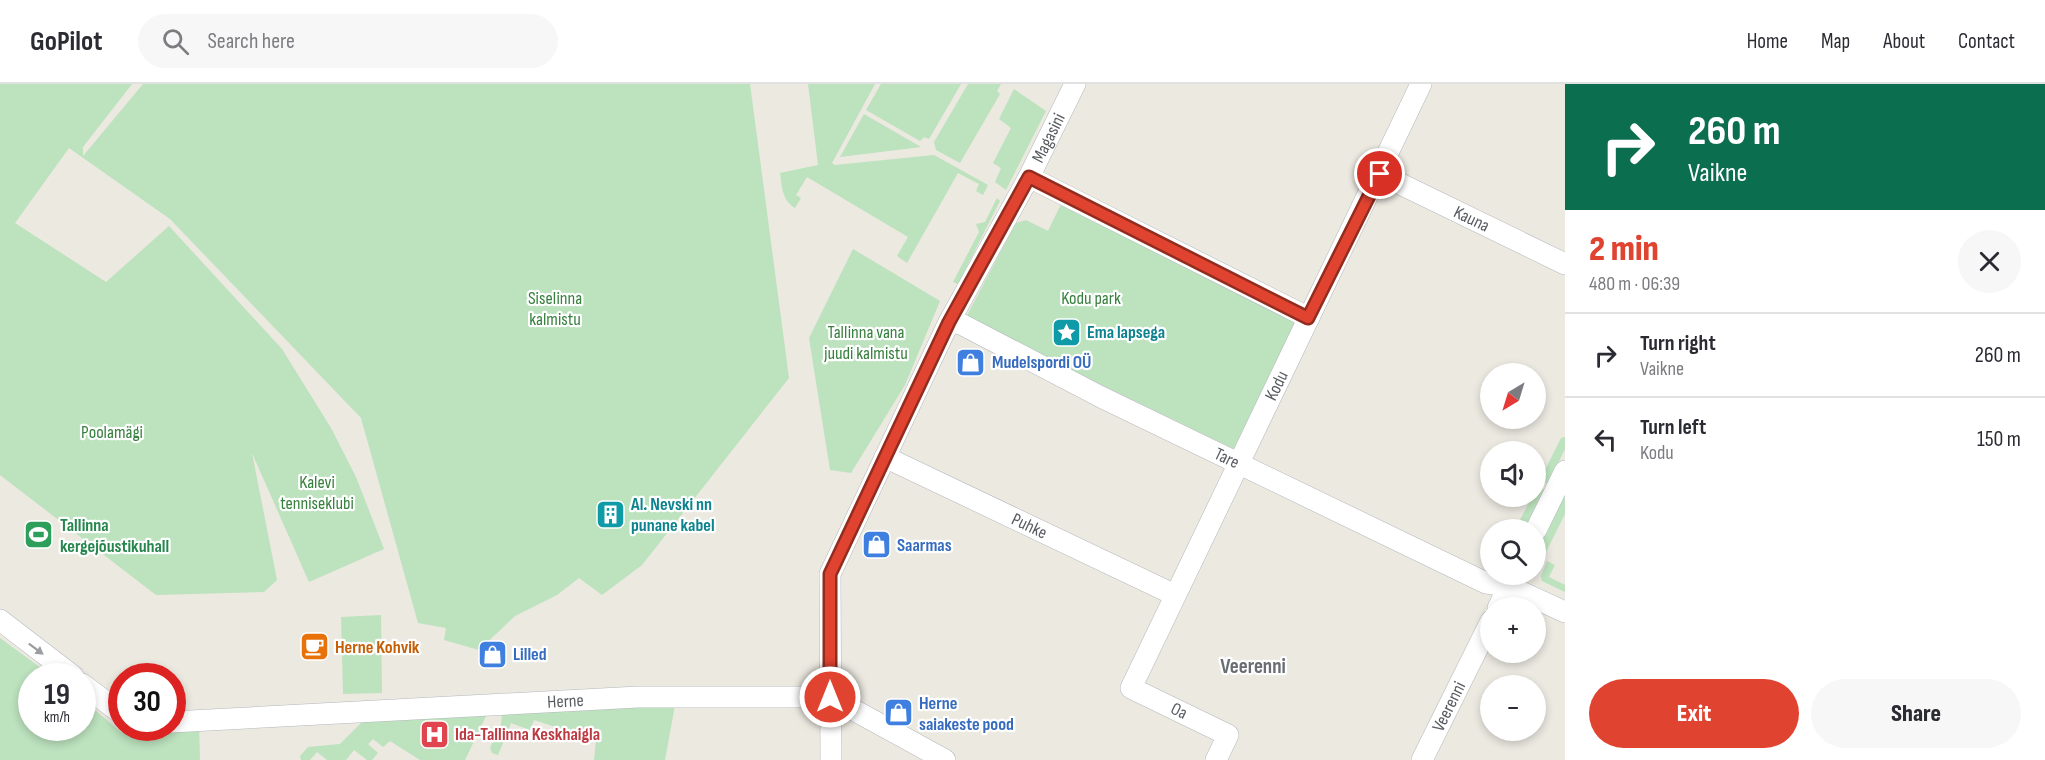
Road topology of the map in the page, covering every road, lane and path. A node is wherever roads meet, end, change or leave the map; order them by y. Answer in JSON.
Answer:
{"nodes":[{"id":1,"x":1074,"y":84,"type":"edge"},
{"id":2,"x":1421,"y":84,"type":"edge"},
{"id":3,"x":1380,"y":174,"type":"junction"},
{"id":4,"x":1029,"y":177,"type":"junction"},
{"id":5,"x":1565,"y":264,"type":"edge"},
{"id":6,"x":1308,"y":318,"type":"junction"},
{"id":7,"x":949,"y":322,"type":"junction"},
{"id":8,"x":885,"y":457,"type":"junction"},
{"id":9,"x":1240,"y":463,"type":"junction"},
{"id":10,"x":1565,"y":471,"type":"edge"},
{"id":11,"x":1541,"y":519,"type":"edge"},
{"id":12,"x":1480,"y":580,"type":"edge"},
{"id":13,"x":1519,"y":585,"type":"edge"},
{"id":14,"x":1174,"y":595,"type":"junction"},
{"id":15,"x":1565,"y":612,"type":"edge"},
{"id":16,"x":0,"y":620,"type":"edge"},
{"id":17,"x":1480,"y":643,"type":"edge"},
{"id":18,"x":56,"y":663,"type":"edge"},
{"id":19,"x":1131,"y":688,"type":"joint"},
{"id":20,"x":830,"y":697,"type":"junction"},
{"id":21,"x":186,"y":721,"type":"edge"},
{"id":22,"x":831,"y":760,"type":"edge"},
{"id":23,"x":945,"y":760,"type":"edge"},
{"id":24,"x":1216,"y":760,"type":"edge"},
{"id":25,"x":1422,"y":760,"type":"edge"}],
"edges":[{"from":1,"to":4,"type":"street","name":"Magasini"},
{"from":2,"to":3,"type":"street","name":"Kodu"},
{"from":3,"to":5,"type":"street","name":"Kauna"},
{"from":3,"to":6,"type":"street","name":"Kodu"},
{"from":4,"to":6,"type":"street"},
{"from":4,"to":7,"type":"street","name":"Magasini"},
{"from":6,"to":9,"type":"street","name":"Kodu"},
{"from":7,"to":8,"type":"street","name":"Magasini"},
{"from":7,"to":9,"type":"street","name":"Tare"},
{"from":8,"to":14,"type":"street","name":"Puhke"},
{"from":8,"to":20,"type":"street","name":"Magasini"},
{"from":9,"to":12,"type":"street","name":"Tare"},
{"from":9,"to":14,"type":"street","name":"Kodu"},
{"from":10,"to":11,"type":"street"},
{"from":13,"to":15,"type":"street","name":"Tare"},
{"from":14,"to":19,"type":"street","name":"Kodu"},
{"from":16,"to":18,"type":"street","one_way":true},
{"from":17,"to":25,"type":"street","name":"Veerenni"},
{"from":19,"to":24,"type":"street","name":"Oa"},
{"from":20,"to":21,"type":"street","name":"Herne"},
{"from":20,"to":22,"type":"street","name":"Magasini"},
{"from":20,"to":23,"type":"street","name":"Herne"}]}
